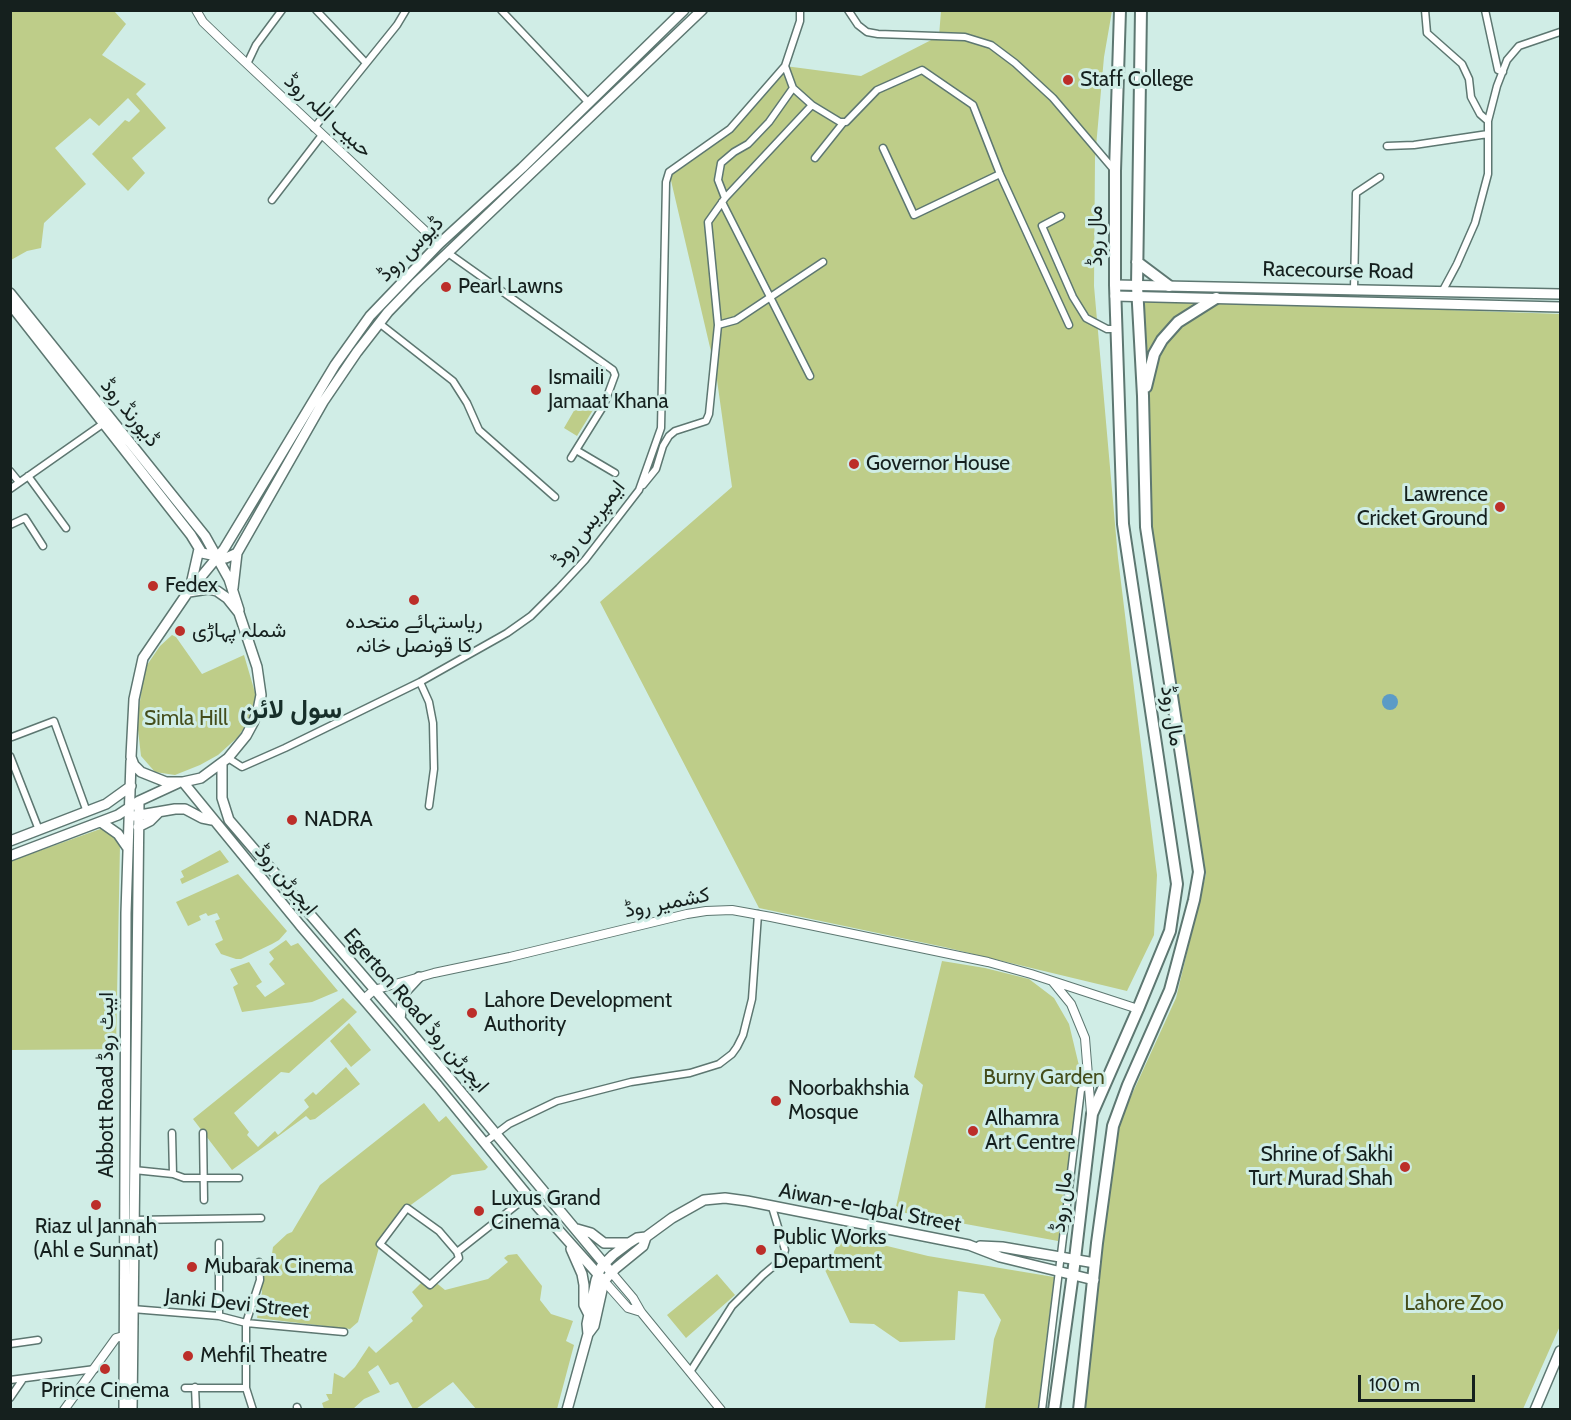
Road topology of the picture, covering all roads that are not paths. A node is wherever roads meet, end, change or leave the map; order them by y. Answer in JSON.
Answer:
{"nodes":[{"id":1,"x":196,"y":10,"type":"edge"},
{"id":2,"x":282,"y":10,"type":"edge"},
{"id":3,"x":316,"y":10,"type":"edge"},
{"id":4,"x":406,"y":10,"type":"edge"},
{"id":5,"x":501,"y":10,"type":"edge"},
{"id":6,"x":684,"y":10,"type":"edge"},
{"id":7,"x":702,"y":10,"type":"edge"},
{"id":8,"x":800,"y":10,"type":"edge"},
{"id":9,"x":848,"y":10,"type":"edge"},
{"id":10,"x":1120,"y":10,"type":"edge"},
{"id":11,"x":1141,"y":10,"type":"edge"},
{"id":12,"x":1425,"y":10,"type":"edge"},
{"id":13,"x":1485,"y":10,"type":"edge"},
{"id":14,"x":1560,"y":32,"type":"edge"},
{"id":15,"x":366,"y":63,"type":"junction"},
{"id":16,"x":247,"y":64,"type":"junction"},
{"id":17,"x":785,"y":66,"type":"junction"},
{"id":18,"x":1503,"y":72,"type":"junction"},
{"id":19,"x":793,"y":88,"type":"junction"},
{"id":20,"x":588,"y":102,"type":"junction"},
{"id":21,"x":812,"y":105,"type":"junction"},
{"id":22,"x":1488,"y":122,"type":"junction"},
{"id":23,"x":843,"y":123,"type":"junction"},
{"id":24,"x":314,"y":128,"type":"junction"},
{"id":25,"x":1488,"y":134,"type":"junction"},
{"id":26,"x":322,"y":135,"type":"junction"},
{"id":27,"x":1387,"y":146,"type":"dead end"},
{"id":28,"x":884,"y":148,"type":"dead end"},
{"id":29,"x":815,"y":158,"type":"dead end"},
{"id":30,"x":1115,"y":171,"type":"junction"},
{"id":31,"x":1000,"y":174,"type":"junction"},
{"id":32,"x":1380,"y":177,"type":"dead end"},
{"id":33,"x":272,"y":200,"type":"dead end"},
{"id":34,"x":724,"y":200,"type":"junction"},
{"id":35,"x":1061,"y":216,"type":"dead end"},
{"id":36,"x":439,"y":244,"type":"junction"},
{"id":37,"x":448,"y":253,"type":"junction"},
{"id":38,"x":823,"y":262,"type":"dead end"},
{"id":39,"x":1137,"y":262,"type":"junction"},
{"id":40,"x":1168,"y":286,"type":"junction"},
{"id":41,"x":1354,"y":289,"type":"junction"},
{"id":42,"x":1115,"y":290,"type":"junction"},
{"id":43,"x":1138,"y":291,"type":"junction"},
{"id":44,"x":1442,"y":292,"type":"junction"},
{"id":45,"x":10,"y":293,"type":"edge"},
{"id":46,"x":1560,"y":294,"type":"edge"},
{"id":47,"x":1216,"y":297,"type":"junction"},
{"id":48,"x":770,"y":299,"type":"junction"},
{"id":49,"x":10,"y":304,"type":"edge"},
{"id":50,"x":1560,"y":307,"type":"edge"},
{"id":51,"x":379,"y":323,"type":"junction"},
{"id":52,"x":1069,"y":324,"type":"dead end"},
{"id":53,"x":718,"y":325,"type":"junction"},
{"id":54,"x":1116,"y":328,"type":"junction"},
{"id":55,"x":810,"y":376,"type":"dead end"},
{"id":56,"x":1143,"y":396,"type":"junction"},
{"id":57,"x":104,"y":423,"type":"junction"},
{"id":58,"x":576,"y":450,"type":"junction"},
{"id":59,"x":571,"y":458,"type":"dead end"},
{"id":60,"x":10,"y":471,"type":"edge"},
{"id":61,"x":615,"y":473,"type":"dead end"},
{"id":62,"x":28,"y":476,"type":"junction"},
{"id":63,"x":19,"y":482,"type":"junction"},
{"id":64,"x":10,"y":489,"type":"edge"},
{"id":65,"x":639,"y":490,"type":"junction"},
{"id":66,"x":555,"y":497,"type":"dead end"},
{"id":67,"x":10,"y":525,"type":"edge"},
{"id":68,"x":66,"y":528,"type":"dead end"},
{"id":69,"x":43,"y":546,"type":"dead end"},
{"id":70,"x":199,"y":549,"type":"junction"},
{"id":71,"x":237,"y":553,"type":"junction"},
{"id":72,"x":218,"y":558,"type":"junction"},
{"id":73,"x":232,"y":588,"type":"junction"},
{"id":74,"x":189,"y":592,"type":"junction"},
{"id":75,"x":239,"y":613,"type":"junction"},
{"id":76,"x":420,"y":682,"type":"junction"},
{"id":77,"x":12,"y":737,"type":"dead end"},
{"id":78,"x":10,"y":756,"type":"edge"},
{"id":79,"x":131,"y":760,"type":"junction"},
{"id":80,"x":225,"y":760,"type":"junction"},
{"id":81,"x":181,"y":782,"type":"junction"},
{"id":82,"x":130,"y":786,"type":"junction"},
{"id":83,"x":139,"y":801,"type":"junction"},
{"id":84,"x":429,"y":806,"type":"dead end"},
{"id":85,"x":87,"y":812,"type":"junction"},
{"id":86,"x":126,"y":813,"type":"junction"},
{"id":87,"x":158,"y":813,"type":"junction"},
{"id":88,"x":139,"y":815,"type":"junction"},
{"id":89,"x":212,"y":819,"type":"junction"},
{"id":90,"x":101,"y":822,"type":"junction"},
{"id":91,"x":138,"y":827,"type":"junction"},
{"id":92,"x":39,"y":830,"type":"junction"},
{"id":93,"x":10,"y":841,"type":"edge"},
{"id":94,"x":127,"y":847,"type":"junction"},
{"id":95,"x":10,"y":856,"type":"edge"},
{"id":96,"x":758,"y":914,"type":"junction"},
{"id":97,"x":419,"y":977,"type":"junction"},
{"id":98,"x":1052,"y":981,"type":"junction"},
{"id":99,"x":374,"y":990,"type":"junction"},
{"id":100,"x":364,"y":999,"type":"junction"},
{"id":101,"x":1138,"y":1009,"type":"junction"},
{"id":102,"x":400,"y":1019,"type":"junction"},
{"id":103,"x":130,"y":1052,"type":"junction"},
{"id":104,"x":1089,"y":1083,"type":"junction"},
{"id":105,"x":1092,"y":1114,"type":"junction"},
{"id":106,"x":202,"y":1132,"type":"dead end"},
{"id":107,"x":172,"y":1133,"type":"dead end"},
{"id":108,"x":496,"y":1133,"type":"junction"},
{"id":109,"x":130,"y":1135,"type":"junction"},
{"id":110,"x":484,"y":1143,"type":"junction"},
{"id":111,"x":134,"y":1170,"type":"junction"},
{"id":112,"x":173,"y":1174,"type":"junction"},
{"id":113,"x":204,"y":1178,"type":"junction"},
{"id":114,"x":239,"y":1178,"type":"dead end"},
{"id":115,"x":528,"y":1196,"type":"junction"},
{"id":116,"x":204,"y":1200,"type":"dead end"},
{"id":117,"x":772,"y":1207,"type":"junction"},
{"id":118,"x":261,"y":1218,"type":"dead end"},
{"id":119,"x":133,"y":1220,"type":"junction"},
{"id":120,"x":577,"y":1229,"type":"junction"},
{"id":121,"x":646,"y":1237,"type":"junction"},
{"id":122,"x":567,"y":1241,"type":"junction"},
{"id":123,"x":219,"y":1243,"type":"dead end"},
{"id":124,"x":629,"y":1243,"type":"junction"},
{"id":125,"x":969,"y":1245,"type":"junction"},
{"id":126,"x":457,"y":1252,"type":"junction"},
{"id":127,"x":1061,"y":1256,"type":"junction"},
{"id":128,"x":1075,"y":1259,"type":"junction"},
{"id":129,"x":260,"y":1262,"type":"dead end"},
{"id":130,"x":605,"y":1263,"type":"junction"},
{"id":131,"x":1095,"y":1263,"type":"junction"},
{"id":132,"x":1058,"y":1271,"type":"junction"},
{"id":133,"x":611,"y":1272,"type":"junction"},
{"id":134,"x":1072,"y":1274,"type":"junction"},
{"id":135,"x":601,"y":1278,"type":"junction"},
{"id":136,"x":1094,"y":1280,"type":"junction"},
{"id":137,"x":130,"y":1309,"type":"junction"},
{"id":138,"x":641,"y":1312,"type":"junction"},
{"id":139,"x":589,"y":1315,"type":"junction"},
{"id":140,"x":219,"y":1316,"type":"junction"},
{"id":141,"x":246,"y":1323,"type":"junction"},
{"id":142,"x":344,"y":1332,"type":"dead end"},
{"id":143,"x":588,"y":1334,"type":"junction"},
{"id":144,"x":128,"y":1335,"type":"junction"},
{"id":145,"x":38,"y":1340,"type":"dead end"},
{"id":146,"x":10,"y":1344,"type":"edge"},
{"id":147,"x":1560,"y":1351,"type":"edge"},
{"id":148,"x":94,"y":1369,"type":"junction"},
{"id":149,"x":690,"y":1372,"type":"junction"},
{"id":150,"x":23,"y":1378,"type":"junction"},
{"id":151,"x":10,"y":1380,"type":"edge"},
{"id":152,"x":195,"y":1387,"type":"junction"},
{"id":153,"x":186,"y":1388,"type":"dead end"},
{"id":154,"x":246,"y":1388,"type":"junction"},
{"id":155,"x":10,"y":1398,"type":"edge"},
{"id":156,"x":64,"y":1410,"type":"edge"},
{"id":157,"x":124,"y":1410,"type":"edge"},
{"id":158,"x":132,"y":1410,"type":"edge"},
{"id":159,"x":196,"y":1410,"type":"edge"},
{"id":160,"x":253,"y":1410,"type":"edge"},
{"id":161,"x":567,"y":1410,"type":"edge"},
{"id":162,"x":721,"y":1410,"type":"edge"},
{"id":163,"x":1042,"y":1410,"type":"edge"},
{"id":164,"x":1054,"y":1410,"type":"edge"},
{"id":165,"x":1079,"y":1410,"type":"edge"},
{"id":166,"x":1535,"y":1410,"type":"edge"}],
"edges":[{"from":1,"to":16,"type":"street","name":"حبیب اللہ روڈ"},
{"from":2,"to":16,"type":"street"},
{"from":3,"to":15,"type":"street"},
{"from":4,"to":15,"type":"street"},
{"from":5,"to":20,"type":"street"},
{"from":6,"to":20,"type":"main road","name":"ڈیوس روڈ"},
{"from":7,"to":37,"type":"main road","name":"ڈیوس روڈ"},
{"from":8,"to":17,"type":"street","name":"ایمپریس روڈ"},
{"from":9,"to":30,"type":"street"},
{"from":10,"to":30,"type":"main road","name":"مال روڈ"},
{"from":11,"to":39,"type":"main road","name":"مال روڈ"},
{"from":12,"to":22,"type":"street"},
{"from":13,"to":18,"type":"street"},
{"from":14,"to":18,"type":"street"},
{"from":15,"to":24,"type":"street"},
{"from":16,"to":24,"type":"street","name":"حبیب اللہ روڈ"},
{"from":17,"to":19,"type":"street"},
{"from":17,"to":65,"type":"street","name":"ایمپریس روڈ"},
{"from":18,"to":22,"type":"street"},
{"from":19,"to":21,"type":"street"},
{"from":19,"to":34,"type":"street"},
{"from":20,"to":36,"type":"main road","name":"ڈیوس روڈ"},
{"from":21,"to":23,"type":"street"},
{"from":21,"to":34,"type":"street"},
{"from":22,"to":25,"type":"street"},
{"from":23,"to":29,"type":"street"},
{"from":23,"to":31,"type":"street"},
{"from":24,"to":26,"type":"street","name":"حبیب اللہ روڈ"},
{"from":25,"to":27,"type":"street"},
{"from":25,"to":44,"type":"street"},
{"from":26,"to":33,"type":"street"},
{"from":26,"to":36,"type":"street","name":"حبیب اللہ روڈ"},
{"from":28,"to":31,"type":"street"},
{"from":30,"to":42,"type":"main road","name":"مال روڈ"},
{"from":31,"to":52,"type":"street"},
{"from":32,"to":41,"type":"street"},
{"from":34,"to":48,"type":"street"},
{"from":34,"to":53,"type":"street"},
{"from":35,"to":54,"type":"street"},
{"from":36,"to":72,"type":"main road","name":"ڈیوس روڈ"},
{"from":37,"to":51,"type":"main road","name":"ڈیوس روڈ"},
{"from":37,"to":58,"type":"street"},
{"from":38,"to":48,"type":"street"},
{"from":39,"to":40,"type":"main road"},
{"from":39,"to":43,"type":"main road","name":"مال روڈ"},
{"from":40,"to":41,"type":"main road","name":"Racecourse Road"},
{"from":40,"to":43,"type":"main road","name":"Racecourse Road"},
{"from":41,"to":44,"type":"main road","name":"Racecourse Road"},
{"from":42,"to":43,"type":"main road","name":"Racecourse Road"},
{"from":42,"to":54,"type":"main road","name":"مال روڈ"},
{"from":43,"to":47,"type":"main road","name":"Racecourse Road"},
{"from":43,"to":56,"type":"main road","name":"مال روڈ"},
{"from":44,"to":46,"type":"main road","name":"Racecourse Road"},
{"from":45,"to":72,"type":"main road","name":"ڈیورنڈ روڈ"},
{"from":47,"to":50,"type":"main road","name":"Racecourse Road"},
{"from":47,"to":56,"type":"main road"},
{"from":48,"to":53,"type":"street"},
{"from":48,"to":55,"type":"street"},
{"from":49,"to":57,"type":"main road","name":"ڈیورنڈ روڈ"},
{"from":51,"to":66,"type":"street"},
{"from":51,"to":71,"type":"main road","name":"ڈیوس روڈ"},
{"from":53,"to":65,"type":"street"},
{"from":54,"to":101,"type":"main road","name":"مال روڈ"},
{"from":56,"to":131,"type":"main road","name":"مال روڈ"},
{"from":57,"to":62,"type":"street"},
{"from":57,"to":70,"type":"main road","name":"ڈیورنڈ روڈ"},
{"from":58,"to":59,"type":"street"},
{"from":58,"to":61,"type":"street"},
{"from":60,"to":63,"type":"street"},
{"from":62,"to":63,"type":"street"},
{"from":62,"to":68,"type":"street"},
{"from":63,"to":64,"type":"street"},
{"from":65,"to":76,"type":"street","name":"ایمپریس روڈ"},
{"from":67,"to":69,"type":"street"},
{"from":70,"to":72,"type":"main road"},
{"from":70,"to":74,"type":"main road"},
{"from":71,"to":72,"type":"main road"},
{"from":71,"to":73,"type":"main road","name":"ڈیوس روڈ"},
{"from":72,"to":73,"type":"main road","name":"ڈیورنڈ روڈ"},
{"from":72,"to":74,"type":"main road","name":"ڈیوس روڈ"},
{"from":73,"to":75,"type":"main road","name":"ڈیورنڈ روڈ"},
{"from":74,"to":75,"type":"main road"},
{"from":74,"to":79,"type":"main road"},
{"from":75,"to":80,"type":"main road"},
{"from":76,"to":80,"type":"street","name":"ایمپریس روڈ"},
{"from":76,"to":84,"type":"street"},
{"from":77,"to":85,"type":"street"},
{"from":78,"to":92,"type":"street"},
{"from":79,"to":81,"type":"main road"},
{"from":79,"to":82,"type":"main road","name":"Abbott Road ایبٹ روڈ"},
{"from":80,"to":81,"type":"main road"},
{"from":80,"to":99,"type":"main road","name":"Egerton Road ایجرٹن روڈ"},
{"from":81,"to":83,"type":"main road"},
{"from":81,"to":89,"type":"main road","name":"ایجرٹن روڈ"},
{"from":82,"to":85,"type":"main road"},
{"from":82,"to":86,"type":"main road","name":"Abbott Road ایبٹ روڈ"},
{"from":83,"to":86,"type":"main road"},
{"from":83,"to":88,"type":"main road","name":"Abbott Road ایبٹ روڈ"},
{"from":85,"to":92,"type":"main road"},
{"from":86,"to":88,"type":"main road"},
{"from":86,"to":90,"type":"main road"},
{"from":86,"to":94,"type":"main road","name":"Abbott Road ایبٹ روڈ"},
{"from":87,"to":88,"type":"main road"},
{"from":87,"to":89,"type":"main road"},
{"from":87,"to":91,"type":"main road"},
{"from":88,"to":91,"type":"main road","name":"Abbott Road ایبٹ روڈ"},
{"from":89,"to":100,"type":"main road","name":"ایجرٹن روڈ"},
{"from":90,"to":94,"type":"main road"},
{"from":90,"to":95,"type":"main road"},
{"from":91,"to":103,"type":"main road","name":"Abbott Road ایبٹ روڈ"},
{"from":92,"to":93,"type":"main road"},
{"from":94,"to":103,"type":"main road","name":"Abbott Road ایبٹ روڈ"},
{"from":96,"to":97,"type":"street","name":"کشمیر روڈ"},
{"from":96,"to":98,"type":"street","name":"کشمیر روڈ"},
{"from":96,"to":108,"type":"street"},
{"from":97,"to":99,"type":"street","name":"کشمیر روڈ"},
{"from":97,"to":102,"type":"main road"},
{"from":98,"to":101,"type":"street","name":"کشمیر روڈ"},
{"from":98,"to":104,"type":"street"},
{"from":99,"to":100,"type":"street","name":"کشمیر روڈ"},
{"from":99,"to":102,"type":"main road","name":"Egerton Road ایجرٹن روڈ"},
{"from":100,"to":110,"type":"main road","name":"Egerton Road ایجرٹن روڈ"},
{"from":101,"to":105,"type":"main road","name":"مال روڈ"},
{"from":102,"to":108,"type":"main road","name":"Egerton Road ایجرٹن روڈ"},
{"from":103,"to":109,"type":"main road","name":"Abbott Road ایبٹ روڈ"},
{"from":104,"to":105,"type":"street"},
{"from":104,"to":127,"type":"street"},
{"from":105,"to":128,"type":"main road","name":"مال روڈ"},
{"from":106,"to":113,"type":"street"},
{"from":107,"to":112,"type":"street"},
{"from":108,"to":110,"type":"street"},
{"from":108,"to":120,"type":"main road","name":"Egerton Road ایجرٹن روڈ"},
{"from":109,"to":111,"type":"main road","name":"Abbott Road ایبٹ روڈ"},
{"from":109,"to":137,"type":"main road","name":"Abbott Road ایبٹ روڈ"},
{"from":110,"to":115,"type":"main road","name":"Egerton Road ایجرٹن روڈ"},
{"from":111,"to":112,"type":"street"},
{"from":111,"to":119,"type":"main road","name":"Abbott Road ایبٹ روڈ"},
{"from":112,"to":113,"type":"street"},
{"from":113,"to":114,"type":"street"},
{"from":113,"to":116,"type":"street"},
{"from":115,"to":122,"type":"main road","name":"Egerton Road ایجرٹن روڈ"},
{"from":115,"to":126,"type":"street"},
{"from":117,"to":121,"type":"main road","name":"Aiwan-e-Iqbal Street"},
{"from":117,"to":125,"type":"main road","name":"Aiwan-e-Iqbal Street"},
{"from":117,"to":149,"type":"street"},
{"from":118,"to":119,"type":"street"},
{"from":119,"to":137,"type":"main road","name":"Abbott Road ایبٹ روڈ"},
{"from":120,"to":124,"type":"main road"},
{"from":120,"to":130,"type":"main road","name":"Egerton Road ایجرٹن روڈ"},
{"from":121,"to":124,"type":"main road","name":"Aiwan-e-Iqbal Street"},
{"from":121,"to":133,"type":"main road","name":"Aiwan-e-Iqbal Street"},
{"from":122,"to":135,"type":"main road","name":"Egerton Road ایجرٹن روڈ"},
{"from":122,"to":139,"type":"main road"},
{"from":123,"to":140,"type":"street"},
{"from":124,"to":130,"type":"main road","name":"Aiwan-e-Iqbal Street"},
{"from":125,"to":127,"type":"main road"},
{"from":125,"to":132,"type":"main road","name":"Aiwan-e-Iqbal Street"},
{"from":126,"to":126,"type":"street"},
{"from":127,"to":128,"type":"main road"},
{"from":127,"to":132,"type":"street"},
{"from":128,"to":131,"type":"main road"},
{"from":128,"to":134,"type":"main road","name":"مال روڈ"},
{"from":129,"to":141,"type":"street"},
{"from":130,"to":133,"type":"main road","name":"Egerton Road ایجرٹن روڈ"},
{"from":130,"to":135,"type":"main road","name":"Aiwan-e-Iqbal Street"},
{"from":131,"to":136,"type":"main road","name":"مال روڈ"},
{"from":132,"to":134,"type":"main road","name":"Aiwan-e-Iqbal Street"},
{"from":132,"to":163,"type":"street"},
{"from":133,"to":135,"type":"main road","name":"Aiwan-e-Iqbal Street"},
{"from":133,"to":138,"type":"street"},
{"from":134,"to":136,"type":"main road","name":"Aiwan-e-Iqbal Street"},
{"from":134,"to":164,"type":"main road","name":"مال روڈ"},
{"from":135,"to":138,"type":"street"},
{"from":135,"to":139,"type":"main road"},
{"from":135,"to":143,"type":"main road"},
{"from":136,"to":165,"type":"main road","name":"مال روڈ"},
{"from":137,"to":140,"type":"street","name":"Janki Devi Street"},
{"from":137,"to":144,"type":"main road","name":"Abbott Road ایبٹ روڈ"},
{"from":138,"to":149,"type":"street"},
{"from":139,"to":143,"type":"main road"},
{"from":140,"to":141,"type":"street","name":"Janki Devi Street"},
{"from":141,"to":142,"type":"street","name":"Janki Devi Street"},
{"from":141,"to":154,"type":"street"},
{"from":143,"to":161,"type":"main road"},
{"from":144,"to":148,"type":"street"},
{"from":144,"to":157,"type":"main road","name":"Abbott Road ایبٹ روڈ"},
{"from":144,"to":158,"type":"main road","name":"Abbott Road ایبٹ روڈ"},
{"from":145,"to":146,"type":"street"},
{"from":147,"to":166,"type":"main road"},
{"from":148,"to":150,"type":"street"},
{"from":148,"to":156,"type":"street"},
{"from":149,"to":162,"type":"street"},
{"from":150,"to":151,"type":"street"},
{"from":150,"to":155,"type":"street"},
{"from":152,"to":153,"type":"street"},
{"from":152,"to":154,"type":"street"},
{"from":152,"to":159,"type":"street"},
{"from":154,"to":160,"type":"street"}]}
